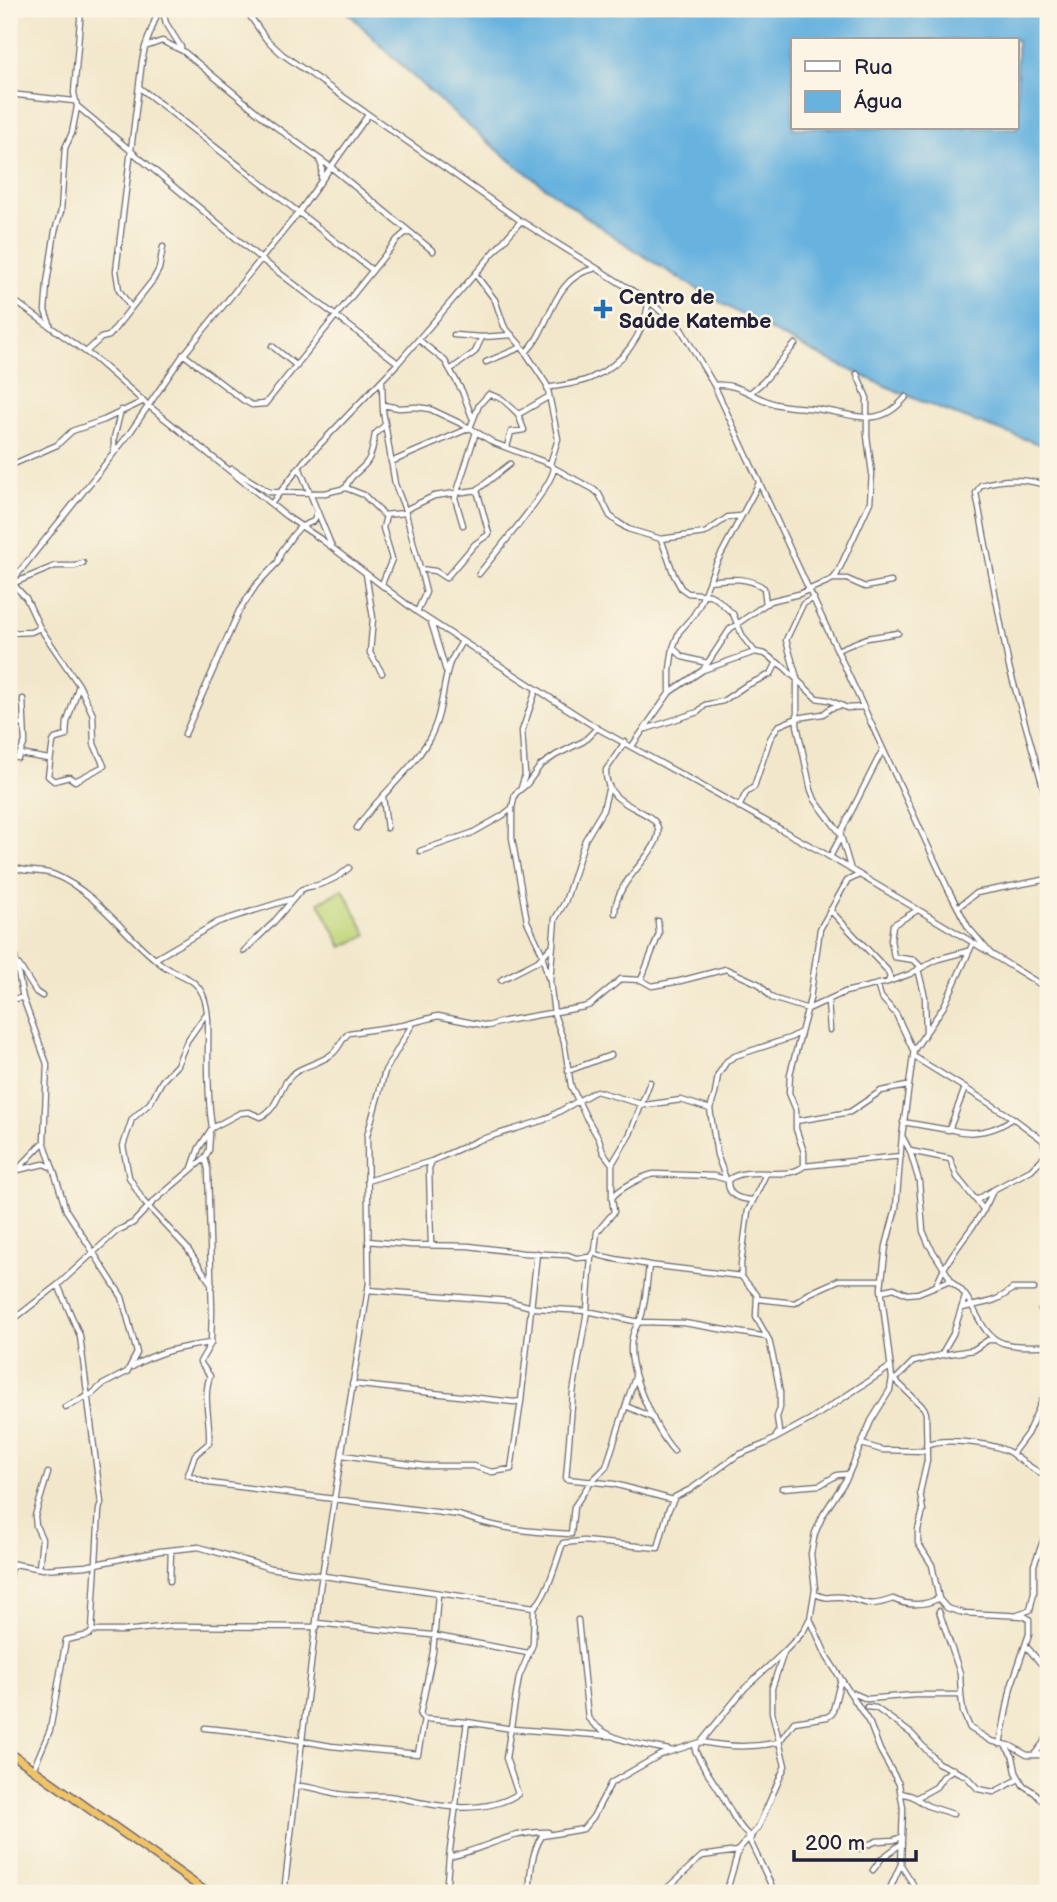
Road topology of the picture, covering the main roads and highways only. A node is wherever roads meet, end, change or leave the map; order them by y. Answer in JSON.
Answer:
{"nodes":[{"id":1,"x":9,"y":1752,"type":"edge"},
{"id":2,"x":208,"y":1893,"type":"edge"}],
"edges":[{"from":1,"to":2,"type":"highway"}]}
